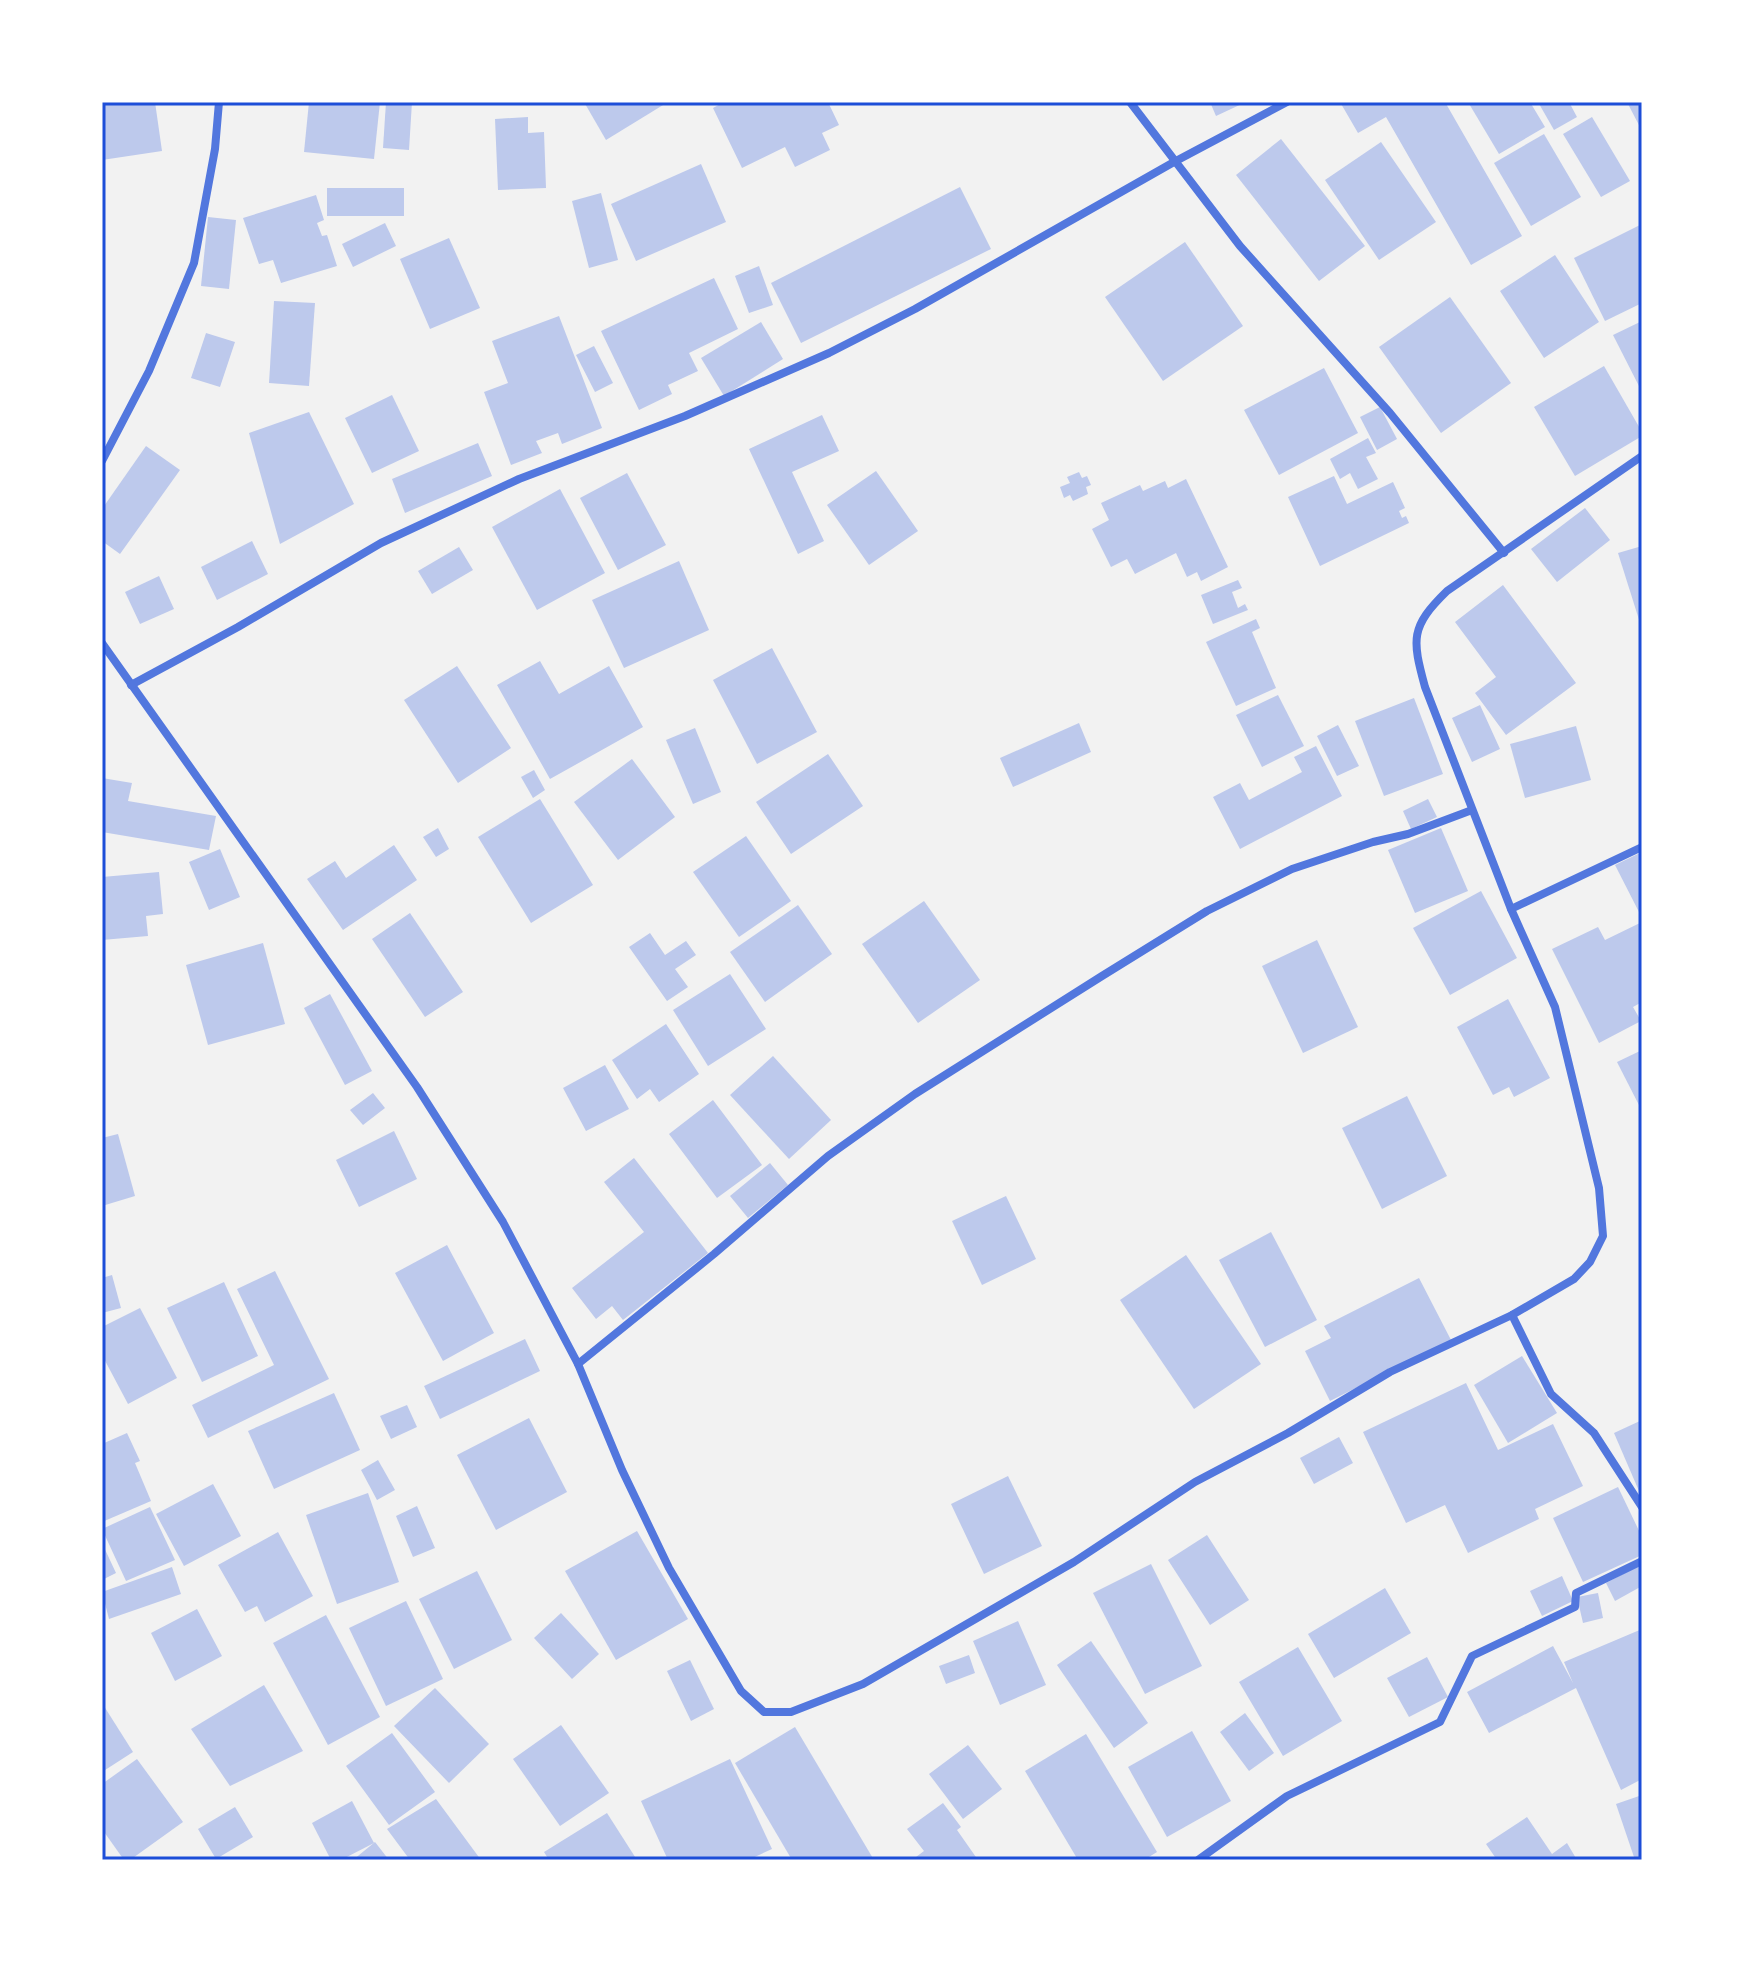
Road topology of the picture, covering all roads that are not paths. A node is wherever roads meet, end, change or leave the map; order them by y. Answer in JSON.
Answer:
{"nodes":[{"id":1,"x":219,"y":102,"type":"edge"},
{"id":2,"x":1130,"y":102,"type":"edge"},
{"id":3,"x":1287,"y":102,"type":"edge"},
{"id":4,"x":1174,"y":162,"type":"junction"},
{"id":5,"x":1642,"y":456,"type":"edge"},
{"id":6,"x":102,"y":461,"type":"edge"},
{"id":7,"x":1504,"y":553,"type":"junction"},
{"id":8,"x":102,"y":643,"type":"edge"},
{"id":9,"x":131,"y":685,"type":"junction"},
{"id":10,"x":1472,"y":810,"type":"junction"},
{"id":11,"x":1642,"y":847,"type":"edge"},
{"id":12,"x":1511,"y":909,"type":"junction"},
{"id":13,"x":1512,"y":1315,"type":"junction"},
{"id":14,"x":578,"y":1364,"type":"junction"},
{"id":15,"x":1642,"y":1507,"type":"edge"},
{"id":16,"x":1642,"y":1561,"type":"edge"},
{"id":17,"x":1198,"y":1860,"type":"edge"}],
"edges":[{"from":1,"to":6,"type":"street"},
{"from":2,"to":4,"type":"street"},
{"from":3,"to":4,"type":"street"},
{"from":4,"to":7,"type":"street"},
{"from":4,"to":9,"type":"street"},
{"from":5,"to":7,"type":"street"},
{"from":7,"to":10,"type":"street"},
{"from":8,"to":9,"type":"street"},
{"from":9,"to":14,"type":"street"},
{"from":10,"to":12,"type":"street"},
{"from":10,"to":14,"type":"street"},
{"from":11,"to":12,"type":"street"},
{"from":12,"to":13,"type":"street"},
{"from":13,"to":14,"type":"street"},
{"from":13,"to":15,"type":"street"},
{"from":16,"to":17,"type":"street"}]}
